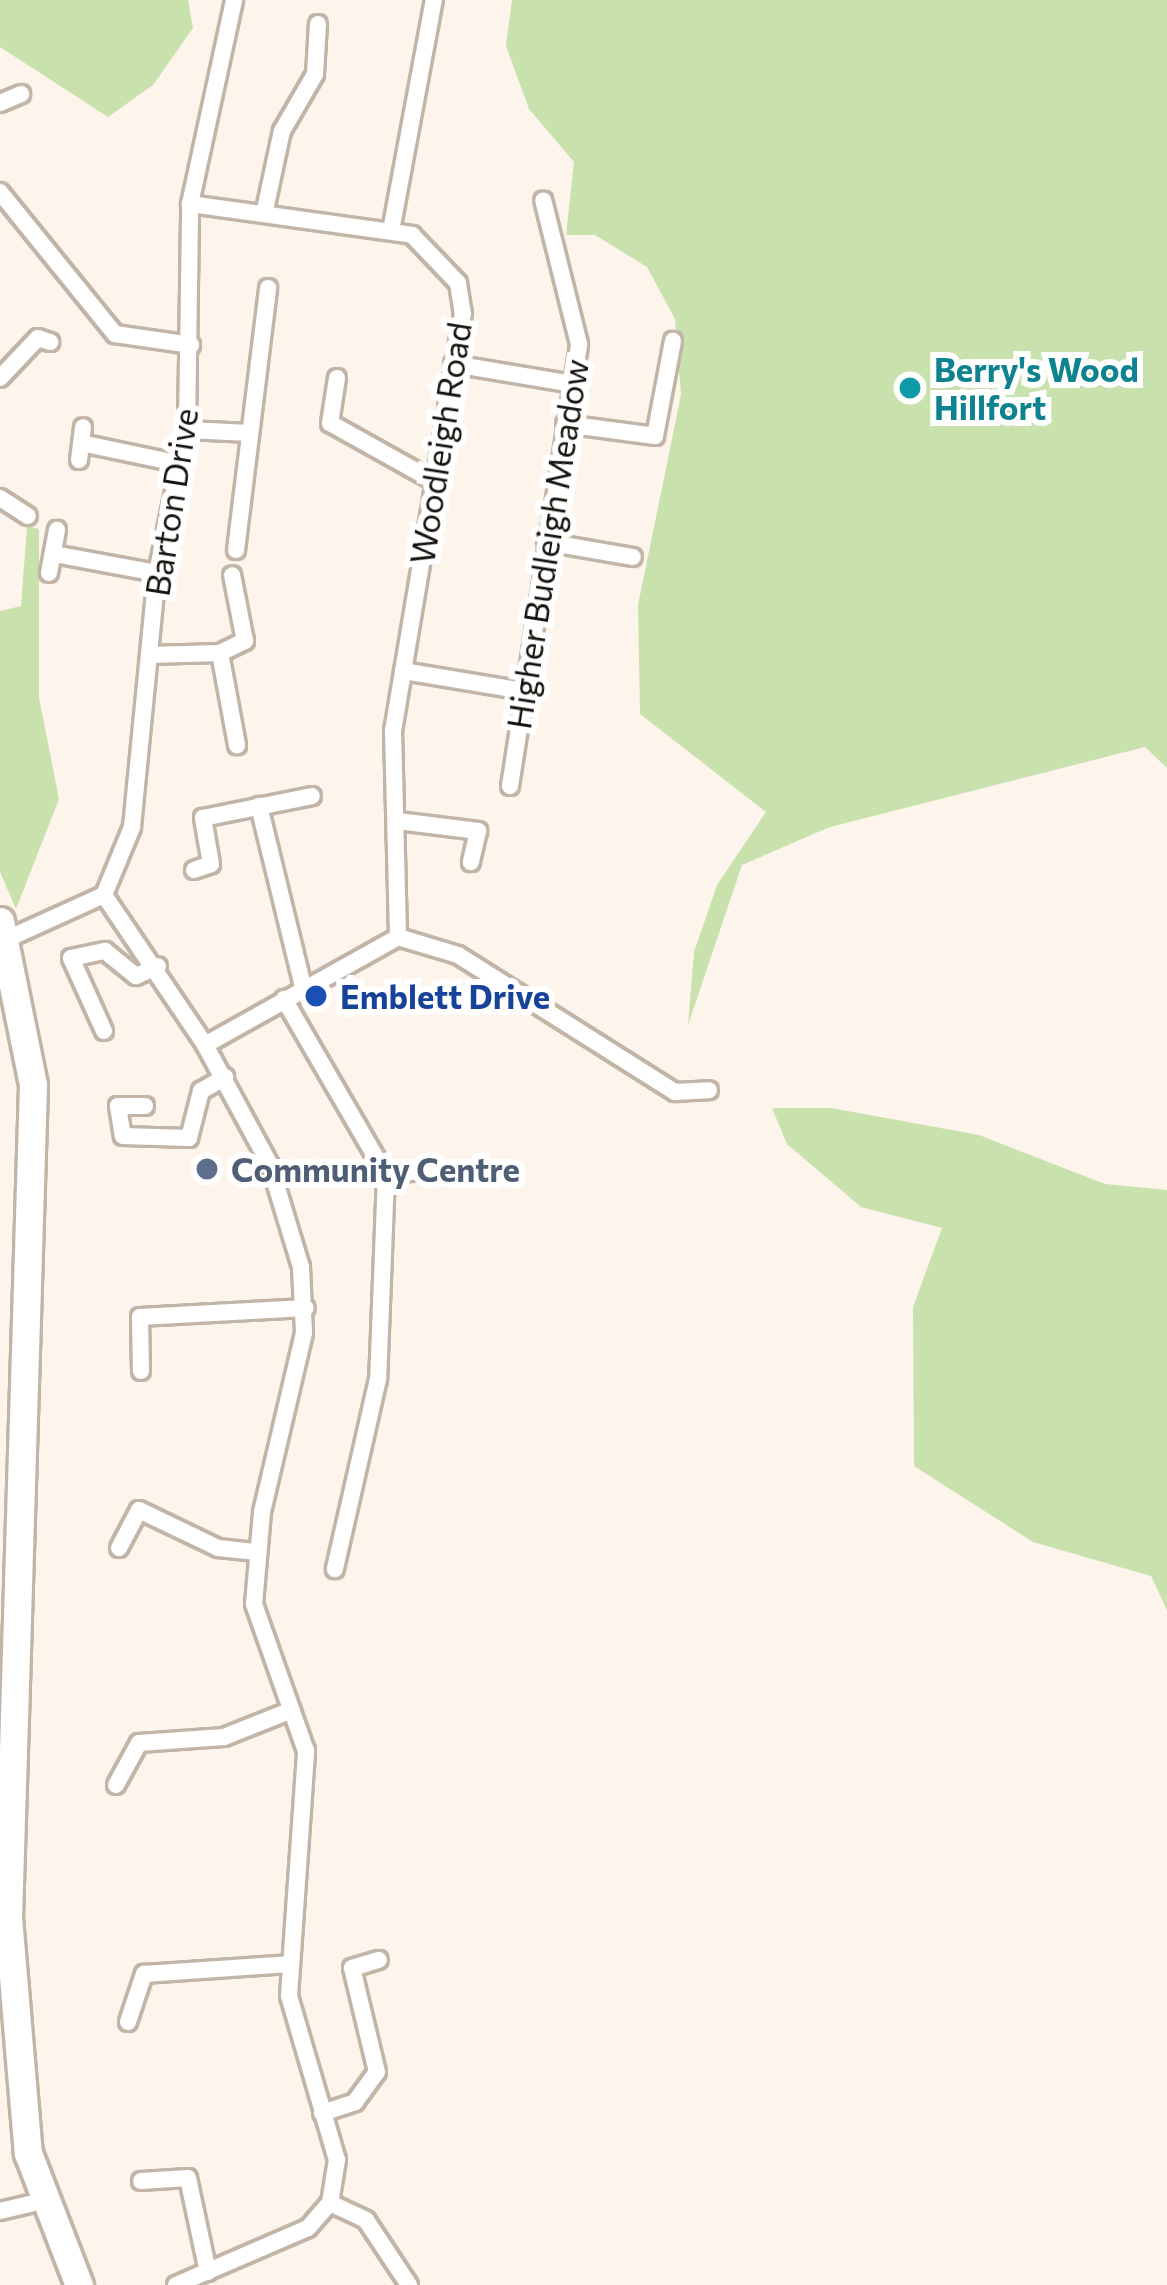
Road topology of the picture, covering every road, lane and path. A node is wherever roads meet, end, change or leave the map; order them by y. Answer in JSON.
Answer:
{"nodes":[{"id":1,"x":234,"y":0,"type":"edge"},
{"id":2,"x":434,"y":0,"type":"edge"},
{"id":3,"x":318,"y":24,"type":"dead end"},
{"id":4,"x":21,"y":94,"type":"dead end"},
{"id":5,"x":0,"y":104,"type":"edge"},
{"id":6,"x":0,"y":192,"type":"edge"},
{"id":7,"x":543,"y":200,"type":"dead end"},
{"id":8,"x":190,"y":204,"type":"junction"},
{"id":9,"x":265,"y":210,"type":"junction"},
{"id":10,"x":391,"y":231,"type":"junction"},
{"id":11,"x":268,"y":288,"type":"dead end"},
{"id":12,"x":673,"y":341,"type":"dead end"},
{"id":13,"x":50,"y":342,"type":"dead end"},
{"id":14,"x":191,"y":345,"type":"junction"},
{"id":15,"x":453,"y":364,"type":"junction"},
{"id":16,"x":0,"y":378,"type":"edge"},
{"id":17,"x":337,"y":378,"type":"dead end"},
{"id":18,"x":573,"y":384,"type":"junction"},
{"id":19,"x":565,"y":424,"type":"junction"},
{"id":20,"x":187,"y":430,"type":"junction"},
{"id":21,"x":250,"y":433,"type":"junction"},
{"id":22,"x":81,"y":443,"type":"dead end"},
{"id":23,"x":181,"y":464,"type":"junction"},
{"id":24,"x":432,"y":480,"type":"junction"},
{"id":25,"x":0,"y":498,"type":"edge"},
{"id":26,"x":28,"y":516,"type":"dead end"},
{"id":27,"x":57,"y":530,"type":"dead end"},
{"id":28,"x":547,"y":542,"type":"junction"},
{"id":29,"x":54,"y":554,"type":"junction"},
{"id":30,"x":633,"y":556,"type":"dead end"},
{"id":31,"x":49,"y":573,"type":"dead end"},
{"id":32,"x":157,"y":573,"type":"junction"},
{"id":33,"x":220,"y":653,"type":"junction"},
{"id":34,"x":148,"y":655,"type":"junction"},
{"id":35,"x":403,"y":671,"type":"junction"},
{"id":36,"x":524,"y":691,"type":"junction"},
{"id":37,"x":237,"y":745,"type":"dead end"},
{"id":38,"x":510,"y":786,"type":"dead end"},
{"id":39,"x":312,"y":796,"type":"dead end"},
{"id":40,"x":259,"y":806,"type":"junction"},
{"id":41,"x":398,"y":821,"type":"junction"},
{"id":42,"x":471,"y":862,"type":"dead end"},
{"id":43,"x":194,"y":870,"type":"dead end"},
{"id":44,"x":104,"y":895,"type":"junction"},
{"id":45,"x":3,"y":930,"type":"edge"},
{"id":46,"x":398,"y":937,"type":"junction"},
{"id":47,"x":158,"y":966,"type":"junction"},
{"id":48,"x":302,"y":987,"type":"junction"},
{"id":49,"x":284,"y":999,"type":"junction"},
{"id":50,"x":104,"y":1031,"type":"dead end"},
{"id":51,"x":205,"y":1045,"type":"junction"},
{"id":52,"x":225,"y":1077,"type":"junction"},
{"id":53,"x":709,"y":1090,"type":"dead end"},
{"id":54,"x":145,"y":1106,"type":"dead end"},
{"id":55,"x":411,"y":1172,"type":"dead end"},
{"id":56,"x":386,"y":1175,"type":"junction"},
{"id":57,"x":306,"y":1308,"type":"junction"},
{"id":58,"x":141,"y":1371,"type":"dead end"},
{"id":59,"x":119,"y":1548,"type":"dead end"},
{"id":60,"x":255,"y":1552,"type":"junction"},
{"id":61,"x":334,"y":1569,"type":"dead end"},
{"id":62,"x":292,"y":1710,"type":"junction"},
{"id":63,"x":116,"y":1785,"type":"dead end"},
{"id":64,"x":3,"y":1860,"type":"edge"},
{"id":65,"x":379,"y":1960,"type":"dead end"},
{"id":66,"x":289,"y":1964,"type":"junction"},
{"id":67,"x":128,"y":2022,"type":"dead end"},
{"id":68,"x":322,"y":2113,"type":"junction"},
{"id":69,"x":141,"y":2181,"type":"dead end"},
{"id":70,"x":42,"y":2200,"type":"junction"},
{"id":71,"x":330,"y":2203,"type":"junction"},
{"id":72,"x":0,"y":2212,"type":"edge"},
{"id":73,"x":208,"y":2272,"type":"junction"},
{"id":74,"x":79,"y":2285,"type":"edge"},
{"id":75,"x":176,"y":2285,"type":"edge"},
{"id":76,"x":409,"y":2285,"type":"edge"}],
"edges":[{"from":1,"to":8,"type":"street","name":"Barton Drive"},
{"from":2,"to":10,"type":"street"},
{"from":3,"to":9,"type":"street"},
{"from":4,"to":5,"type":"street"},
{"from":6,"to":14,"type":"street"},
{"from":7,"to":18,"type":"street","name":"Higher Budleigh Meadow"},
{"from":8,"to":9,"type":"street","name":"Woodleigh Road"},
{"from":8,"to":14,"type":"street","name":"Barton Drive"},
{"from":9,"to":10,"type":"street","name":"Woodleigh Road"},
{"from":10,"to":15,"type":"street","name":"Woodleigh Road"},
{"from":11,"to":21,"type":"street"},
{"from":12,"to":19,"type":"street"},
{"from":13,"to":16,"type":"street"},
{"from":14,"to":20,"type":"street","name":"Barton Drive"},
{"from":15,"to":18,"type":"street"},
{"from":15,"to":24,"type":"street","name":"Woodleigh Road"},
{"from":17,"to":24,"type":"street"},
{"from":18,"to":19,"type":"street","name":"Higher Budleigh Meadow"},
{"from":19,"to":28,"type":"street","name":"Higher Budleigh Meadow"},
{"from":20,"to":21,"type":"street"},
{"from":20,"to":23,"type":"street","name":"Barton Drive"},
{"from":21,"to":33,"type":"street"},
{"from":22,"to":23,"type":"street"},
{"from":23,"to":32,"type":"street","name":"Barton Drive"},
{"from":24,"to":35,"type":"street","name":"Woodleigh Road"},
{"from":25,"to":26,"type":"street"},
{"from":27,"to":29,"type":"street"},
{"from":28,"to":30,"type":"street"},
{"from":28,"to":36,"type":"street","name":"Higher Budleigh Meadow"},
{"from":29,"to":31,"type":"street"},
{"from":29,"to":32,"type":"street"},
{"from":32,"to":34,"type":"street","name":"Barton Drive"},
{"from":33,"to":34,"type":"street"},
{"from":33,"to":37,"type":"street"},
{"from":34,"to":44,"type":"street","name":"Barton Drive"},
{"from":35,"to":36,"type":"street"},
{"from":35,"to":41,"type":"street","name":"Woodleigh Road"},
{"from":36,"to":38,"type":"street","name":"Higher Budleigh Meadow"},
{"from":39,"to":40,"type":"street"},
{"from":40,"to":43,"type":"street"},
{"from":40,"to":48,"type":"street"},
{"from":41,"to":42,"type":"street"},
{"from":41,"to":46,"type":"street","name":"Woodleigh Road"},
{"from":44,"to":45,"type":"street"},
{"from":44,"to":47,"type":"street"},
{"from":45,"to":64,"type":"main road"},
{"from":46,"to":48,"type":"street"},
{"from":46,"to":53,"type":"street"},
{"from":47,"to":50,"type":"street"},
{"from":47,"to":51,"type":"street"},
{"from":48,"to":49,"type":"street"},
{"from":49,"to":51,"type":"street"},
{"from":49,"to":56,"type":"street"},
{"from":51,"to":52,"type":"street"},
{"from":52,"to":54,"type":"street"},
{"from":52,"to":57,"type":"street"},
{"from":55,"to":56,"type":"street"},
{"from":56,"to":61,"type":"street"},
{"from":57,"to":58,"type":"street"},
{"from":57,"to":60,"type":"street"},
{"from":59,"to":60,"type":"street"},
{"from":60,"to":62,"type":"street"},
{"from":62,"to":63,"type":"street"},
{"from":62,"to":66,"type":"street"},
{"from":64,"to":70,"type":"main road"},
{"from":65,"to":68,"type":"street"},
{"from":66,"to":67,"type":"street"},
{"from":66,"to":68,"type":"street"},
{"from":68,"to":71,"type":"street"},
{"from":69,"to":73,"type":"street"},
{"from":70,"to":72,"type":"street"},
{"from":70,"to":74,"type":"main road"},
{"from":71,"to":73,"type":"street"},
{"from":71,"to":76,"type":"street"},
{"from":73,"to":75,"type":"street"}]}
